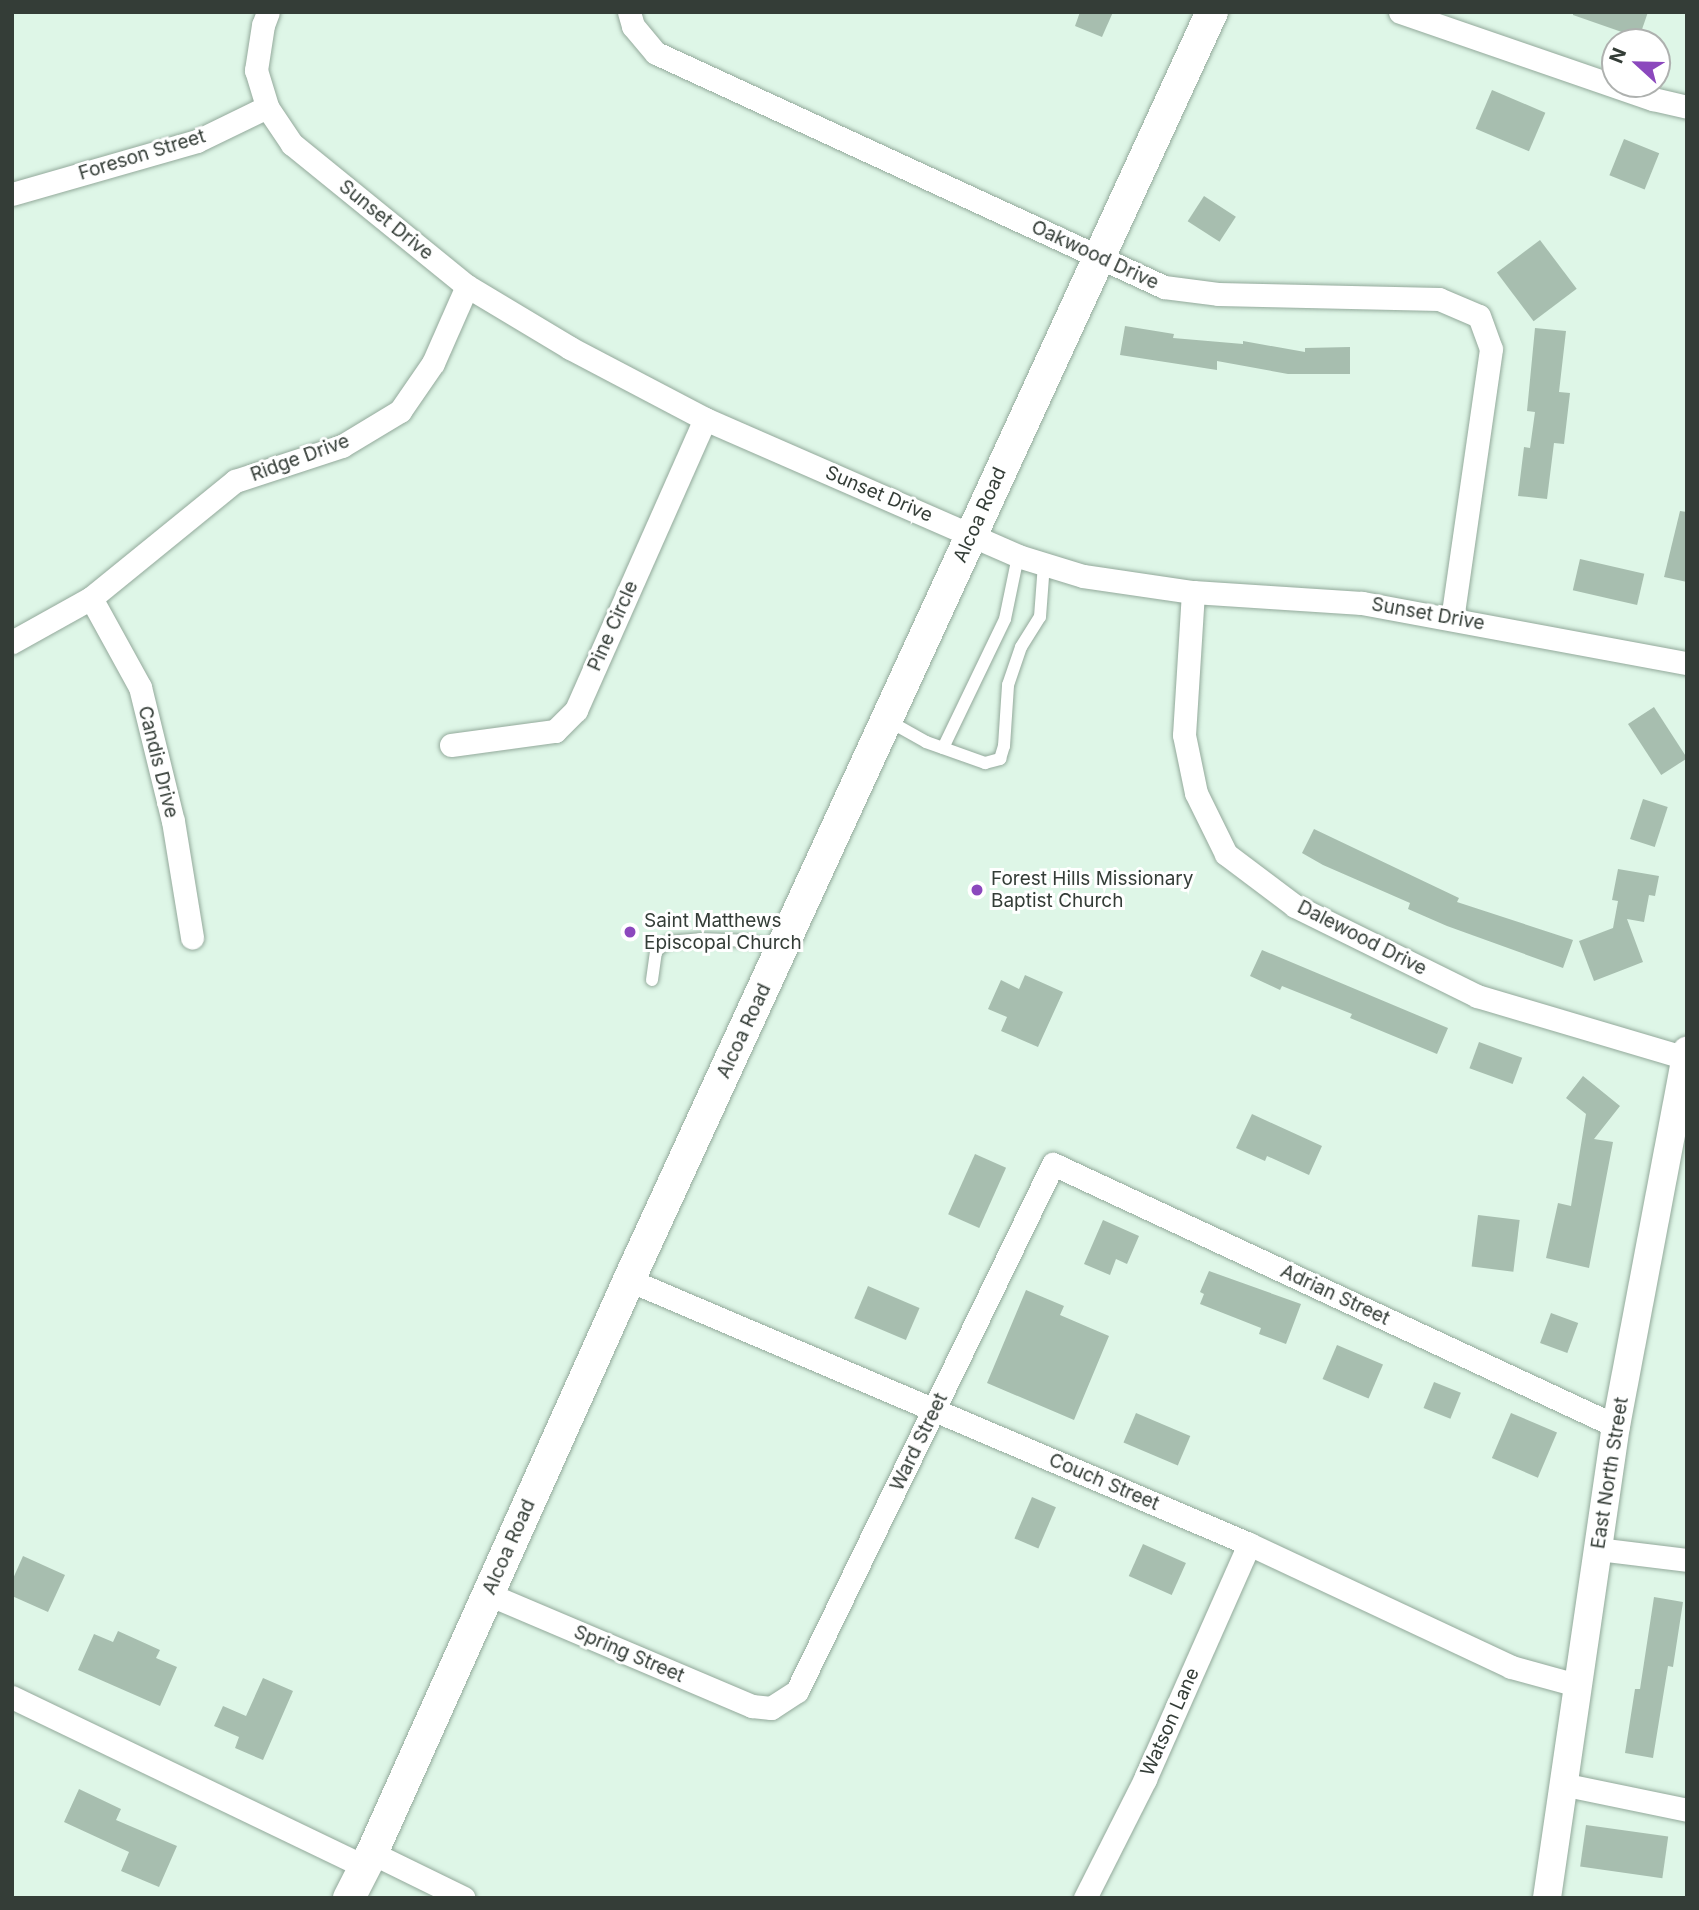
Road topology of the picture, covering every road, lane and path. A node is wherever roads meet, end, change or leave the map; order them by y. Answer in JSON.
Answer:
{"nodes":[{"id":1,"x":268,"y":12,"type":"edge"},
{"id":2,"x":629,"y":12,"type":"edge"},
{"id":3,"x":1212,"y":12,"type":"edge"},
{"id":4,"x":1400,"y":12,"type":"edge"},
{"id":5,"x":267,"y":107,"type":"junction"},
{"id":6,"x":1687,"y":107,"type":"edge"},
{"id":7,"x":12,"y":194,"type":"edge"},
{"id":8,"x":1098,"y":256,"type":"junction"},
{"id":9,"x":467,"y":286,"type":"junction"},
{"id":10,"x":705,"y":419,"type":"junction"},
{"id":11,"x":972,"y":534,"type":"junction"},
{"id":12,"x":1018,"y":556,"type":"junction"},
{"id":13,"x":1044,"y":564,"type":"junction"},
{"id":14,"x":1193,"y":592,"type":"junction"},
{"id":15,"x":91,"y":598,"type":"junction"},
{"id":16,"x":1452,"y":618,"type":"junction"},
{"id":17,"x":12,"y":642,"type":"edge"},
{"id":18,"x":1687,"y":663,"type":"edge"},
{"id":19,"x":887,"y":720,"type":"junction"},
{"id":20,"x":451,"y":746,"type":"dead end"},
{"id":21,"x":943,"y":748,"type":"junction"},
{"id":22,"x":192,"y":937,"type":"dead end"},
{"id":23,"x":782,"y":948,"type":"junction"},
{"id":24,"x":652,"y":980,"type":"dead end"},
{"id":25,"x":1686,"y":1055,"type":"edge"},
{"id":26,"x":1053,"y":1164,"type":"joint"},
{"id":27,"x":1676,"y":1180,"type":"edge"},
{"id":28,"x":629,"y":1280,"type":"junction"},
{"id":29,"x":934,"y":1410,"type":"junction"},
{"id":30,"x":1616,"y":1426,"type":"junction"},
{"id":31,"x":1249,"y":1544,"type":"junction"},
{"id":32,"x":1598,"y":1549,"type":"junction"},
{"id":33,"x":1687,"y":1560,"type":"edge"},
{"id":34,"x":488,"y":1594,"type":"junction"},
{"id":35,"x":1577,"y":1685,"type":"junction"},
{"id":36,"x":12,"y":1697,"type":"edge"},
{"id":37,"x":771,"y":1708,"type":"joint"},
{"id":38,"x":1562,"y":1784,"type":"junction"},
{"id":39,"x":1687,"y":1810,"type":"edge"},
{"id":40,"x":369,"y":1860,"type":"junction"},
{"id":41,"x":349,"y":1898,"type":"edge"},
{"id":42,"x":464,"y":1898,"type":"edge"},
{"id":43,"x":1085,"y":1898,"type":"edge"},
{"id":44,"x":1547,"y":1898,"type":"edge"}],
"edges":[{"from":1,"to":5,"type":"street","name":"Sunset Drive"},
{"from":2,"to":8,"type":"street","name":"Oakwood Drive"},
{"from":3,"to":8,"type":"main road","name":"Alcoa Road"},
{"from":4,"to":6,"type":"street"},
{"from":5,"to":7,"type":"street","name":"Foreson Street"},
{"from":5,"to":9,"type":"street","name":"Sunset Drive"},
{"from":8,"to":11,"type":"main road","name":"Alcoa Road"},
{"from":8,"to":16,"type":"street","name":"Oakwood Drive"},
{"from":9,"to":10,"type":"street","name":"Sunset Drive"},
{"from":9,"to":15,"type":"street","name":"Ridge Drive"},
{"from":10,"to":11,"type":"street","name":"Sunset Drive"},
{"from":10,"to":20,"type":"street","name":"Pine Circle"},
{"from":11,"to":12,"type":"street","name":"Sunset Drive"},
{"from":11,"to":19,"type":"main road","name":"Alcoa Road"},
{"from":12,"to":13,"type":"street","name":"Sunset Drive"},
{"from":12,"to":21,"type":"lane"},
{"from":13,"to":14,"type":"street","name":"Sunset Drive"},
{"from":13,"to":21,"type":"lane"},
{"from":14,"to":16,"type":"street","name":"Sunset Drive"},
{"from":14,"to":25,"type":"street","name":"Dalewood Drive"},
{"from":15,"to":17,"type":"street","name":"Ridge Drive"},
{"from":15,"to":22,"type":"street","name":"Candis Drive"},
{"from":16,"to":18,"type":"street","name":"Sunset Drive"},
{"from":19,"to":21,"type":"lane"},
{"from":19,"to":23,"type":"main road","name":"Alcoa Road"},
{"from":23,"to":24,"type":"lane"},
{"from":23,"to":28,"type":"main road","name":"Alcoa Road"},
{"from":25,"to":27,"type":"street","name":"East North Street"},
{"from":26,"to":29,"type":"street","name":"Ward Street"},
{"from":26,"to":30,"type":"street","name":"Adrian Street"},
{"from":27,"to":30,"type":"street","name":"East North Street"},
{"from":28,"to":29,"type":"street","name":"Couch Street"},
{"from":28,"to":34,"type":"main road","name":"Alcoa Road"},
{"from":29,"to":31,"type":"street","name":"Couch Street"},
{"from":29,"to":37,"type":"street","name":"Ward Street"},
{"from":30,"to":32,"type":"street","name":"East North Street"},
{"from":31,"to":35,"type":"street","name":"Couch Street"},
{"from":31,"to":43,"type":"street","name":"Watson Lane"},
{"from":32,"to":33,"type":"street"},
{"from":32,"to":35,"type":"street","name":"East North Street"},
{"from":34,"to":37,"type":"street","name":"Spring Street"},
{"from":34,"to":40,"type":"main road","name":"Alcoa Road"},
{"from":35,"to":38,"type":"street","name":"East North Street"},
{"from":36,"to":40,"type":"street"},
{"from":38,"to":39,"type":"street"},
{"from":38,"to":44,"type":"street","name":"East North Street"},
{"from":40,"to":41,"type":"main road","name":"Alcoa Road"},
{"from":40,"to":42,"type":"street"}]}
